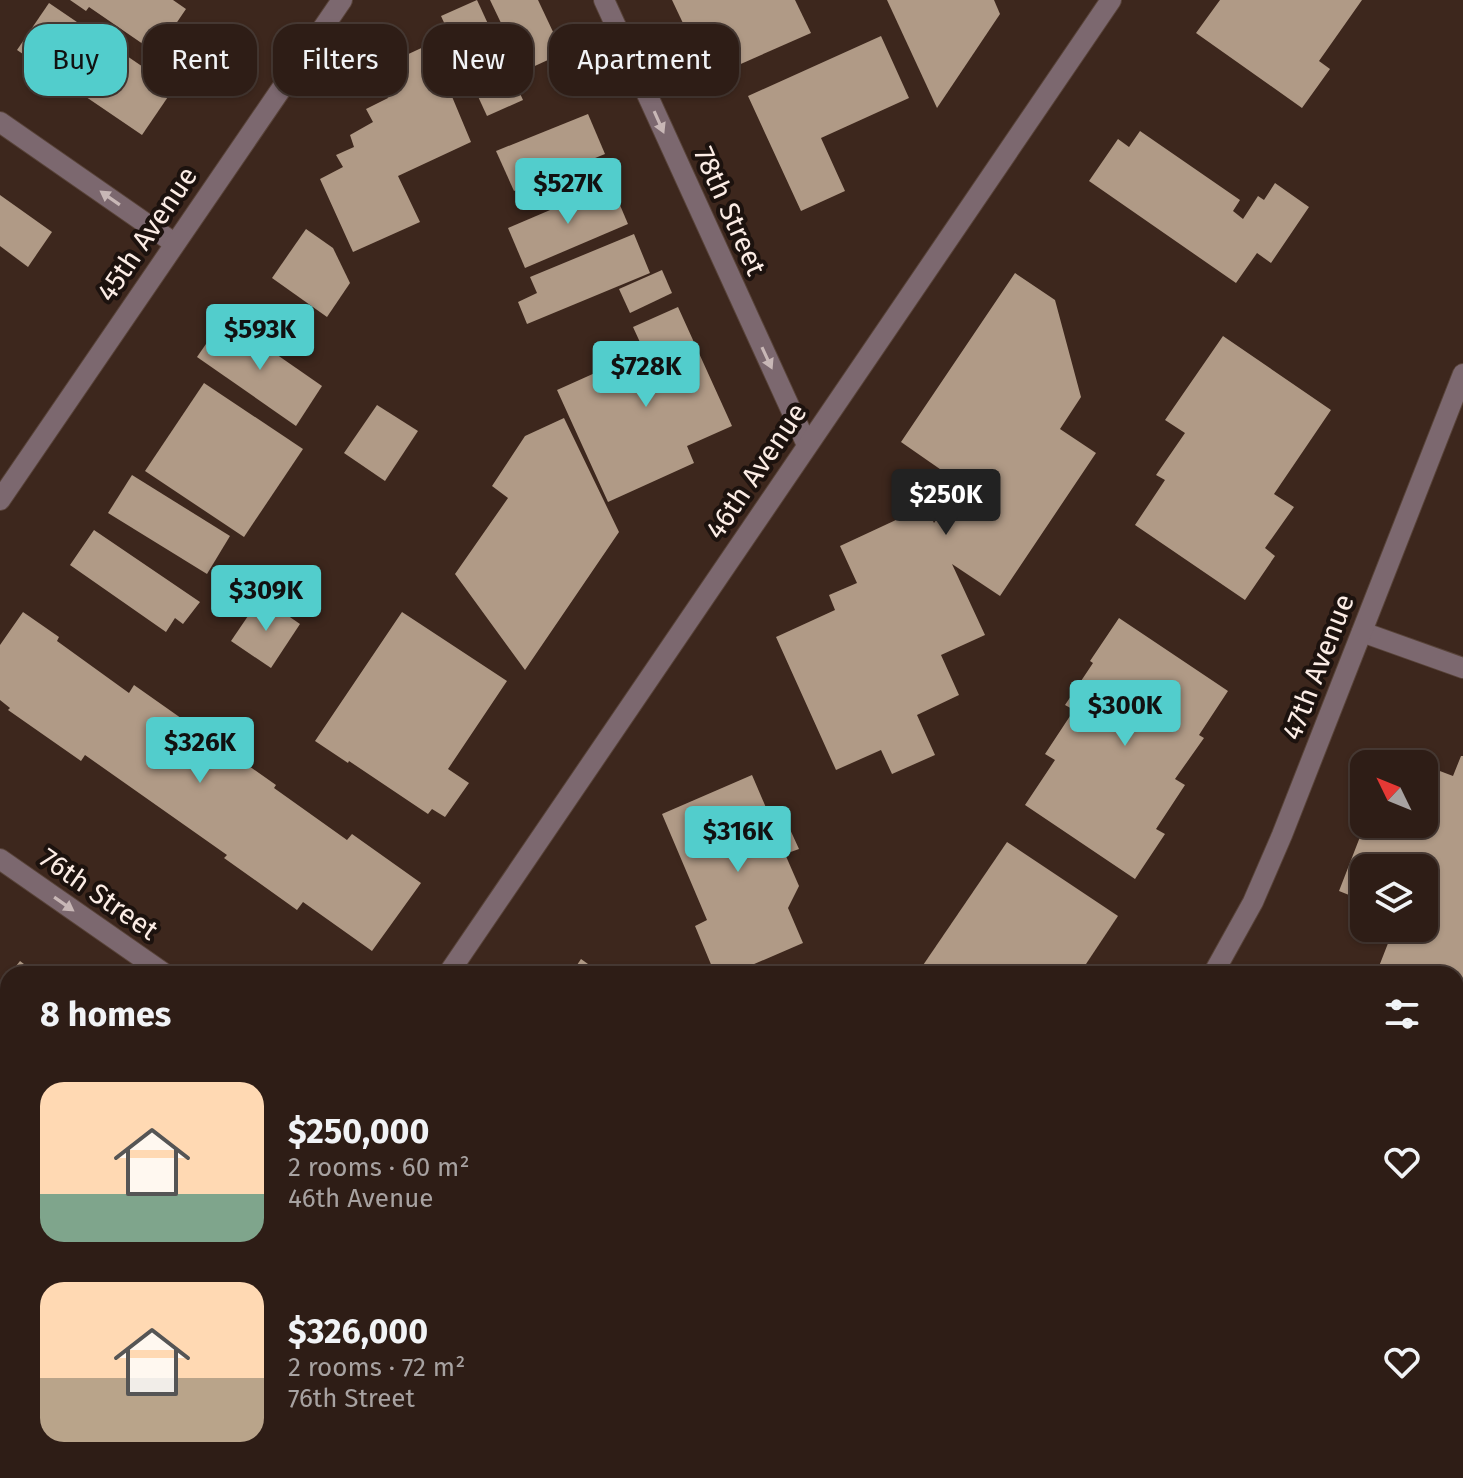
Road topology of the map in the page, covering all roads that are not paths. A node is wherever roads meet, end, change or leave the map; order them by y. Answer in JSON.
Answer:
{"nodes":[{"id":1,"x":342,"y":0,"type":"edge"},
{"id":2,"x":604,"y":0,"type":"edge"},
{"id":3,"x":1111,"y":0,"type":"edge"},
{"id":4,"x":0,"y":122,"type":"edge"},
{"id":5,"x":174,"y":243,"type":"junction"},
{"id":6,"x":1463,"y":374,"type":"edge"},
{"id":7,"x":807,"y":445,"type":"junction"},
{"id":8,"x":0,"y":500,"type":"edge"},
{"id":9,"x":1362,"y":632,"type":"junction"},
{"id":10,"x":1463,"y":668,"type":"edge"},
{"id":11,"x":0,"y":859,"type":"edge"},
{"id":12,"x":154,"y":966,"type":"edge"},
{"id":13,"x":453,"y":966,"type":"edge"},
{"id":14,"x":1217,"y":966,"type":"edge"}],
"edges":[{"from":1,"to":5,"type":"street","name":"45th Avenue"},
{"from":2,"to":7,"type":"street","name":"78th Street","one_way":true},
{"from":3,"to":7,"type":"street","name":"46th Avenue"},
{"from":5,"to":4,"type":"street","one_way":true},
{"from":5,"to":8,"type":"street","name":"45th Avenue"},
{"from":6,"to":9,"type":"street","name":"47th Avenue"},
{"from":7,"to":13,"type":"street","name":"46th Avenue"},
{"from":9,"to":10,"type":"street"},
{"from":9,"to":14,"type":"street","name":"47th Avenue"},
{"from":11,"to":12,"type":"street","name":"76th Street","one_way":true}]}
